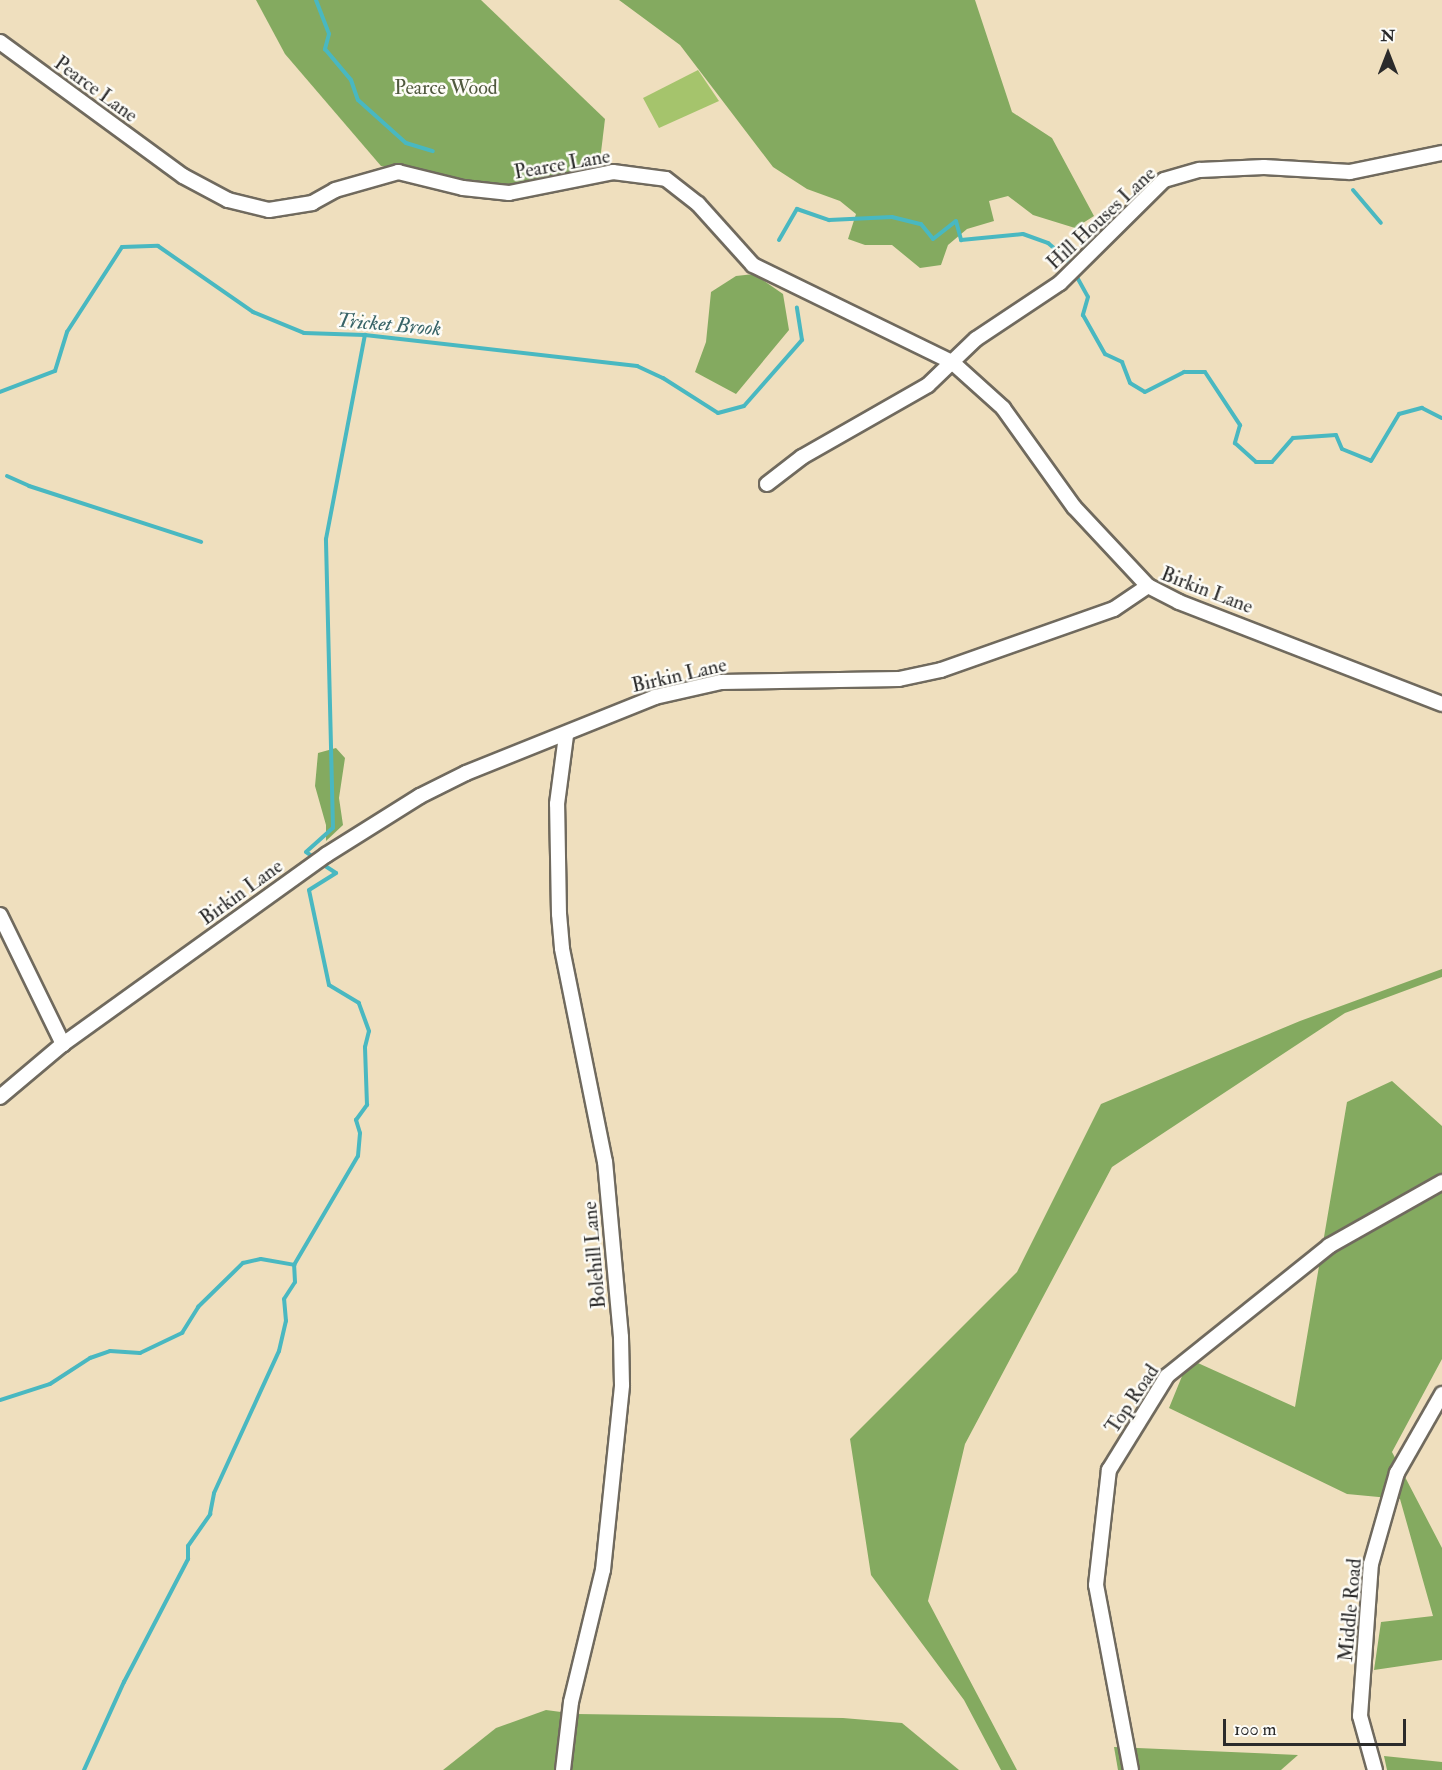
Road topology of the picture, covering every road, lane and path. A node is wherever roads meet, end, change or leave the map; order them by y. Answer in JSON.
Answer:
{"nodes":[{"id":1,"x":0,"y":42,"type":"edge"},
{"id":2,"x":1442,"y":153,"type":"edge"},
{"id":3,"x":952,"y":362,"type":"junction"},
{"id":4,"x":767,"y":484,"type":"dead end"},
{"id":5,"x":1148,"y":586,"type":"junction"},
{"id":6,"x":1442,"y":704,"type":"edge"},
{"id":7,"x":566,"y":736,"type":"junction"},
{"id":8,"x":0,"y":915,"type":"edge"},
{"id":9,"x":63,"y":1044,"type":"junction"},
{"id":10,"x":0,"y":1097,"type":"edge"},
{"id":11,"x":1442,"y":1182,"type":"edge"},
{"id":12,"x":1442,"y":1394,"type":"edge"},
{"id":13,"x":563,"y":1770,"type":"edge"},
{"id":14,"x":1131,"y":1770,"type":"edge"},
{"id":15,"x":1375,"y":1770,"type":"edge"}],
"edges":[{"from":1,"to":3,"type":"street","name":"Pearce Lane"},
{"from":2,"to":3,"type":"street","name":"Hill Houses Lane"},
{"from":3,"to":4,"type":"street","name":"Hill Houses Lane"},
{"from":3,"to":5,"type":"street","name":"Pearce Lane"},
{"from":5,"to":6,"type":"street","name":"Birkin Lane"},
{"from":5,"to":7,"type":"street","name":"Birkin Lane"},
{"from":7,"to":9,"type":"street","name":"Birkin Lane"},
{"from":7,"to":13,"type":"street","name":"Bolehill Lane"},
{"from":8,"to":9,"type":"street"},
{"from":9,"to":10,"type":"street","name":"Birkin Lane"},
{"from":11,"to":14,"type":"street","name":"Top Road"},
{"from":12,"to":15,"type":"street","name":"Middle Road"}]}
